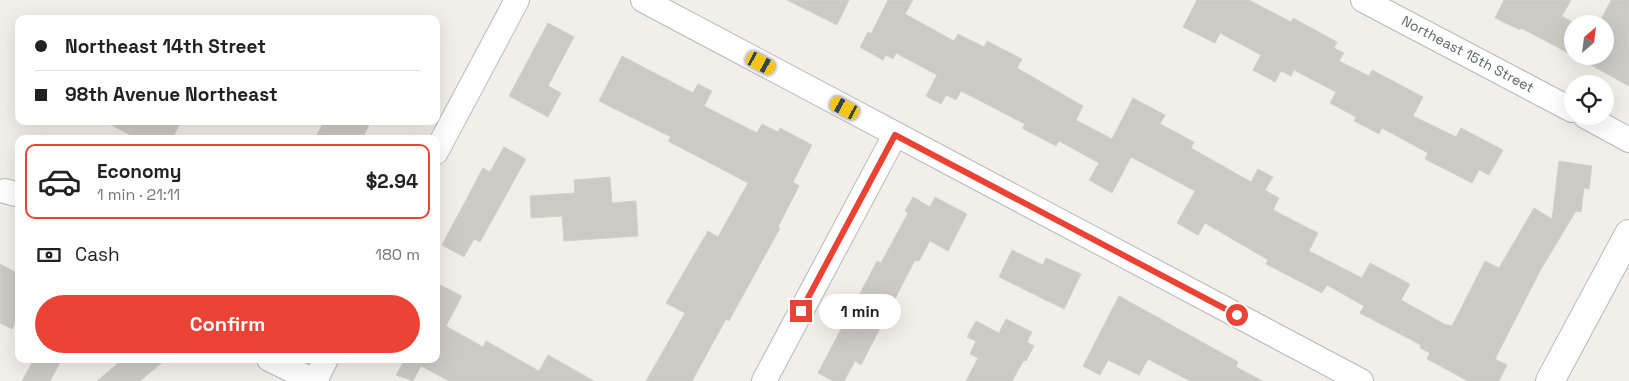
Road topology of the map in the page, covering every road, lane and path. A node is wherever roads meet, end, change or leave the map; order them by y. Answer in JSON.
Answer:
{"nodes":[{"id":1,"x":517,"y":0,"type":"edge"},
{"id":2,"x":643,"y":0,"type":"edge"},
{"id":3,"x":1363,"y":0,"type":"edge"},
{"id":4,"x":1564,"y":106,"type":"edge"},
{"id":5,"x":1601,"y":125,"type":"edge"},
{"id":6,"x":895,"y":135,"type":"junction"},
{"id":7,"x":1629,"y":140,"type":"edge"},
{"id":8,"x":440,"y":144,"type":"edge"},
{"id":9,"x":1629,"y":234,"type":"edge"},
{"id":10,"x":277,"y":363,"type":"edge"},
{"id":11,"x":324,"y":363,"type":"edge"},
{"id":12,"x":1334,"y":375,"type":"edge"},
{"id":13,"x":314,"y":381,"type":"edge"},
{"id":14,"x":764,"y":381,"type":"edge"},
{"id":15,"x":1361,"y":381,"type":"edge"},
{"id":16,"x":1550,"y":381,"type":"edge"}],
"edges":[{"from":1,"to":8,"type":"street"},
{"from":2,"to":6,"type":"street"},
{"from":3,"to":4,"type":"street","name":"Northeast 15th Street"},
{"from":5,"to":7,"type":"street"},
{"from":6,"to":12,"type":"street"},
{"from":6,"to":14,"type":"street"},
{"from":9,"to":16,"type":"street"},
{"from":10,"to":13,"type":"street"},
{"from":11,"to":13,"type":"street"},
{"from":12,"to":15,"type":"street"}]}
